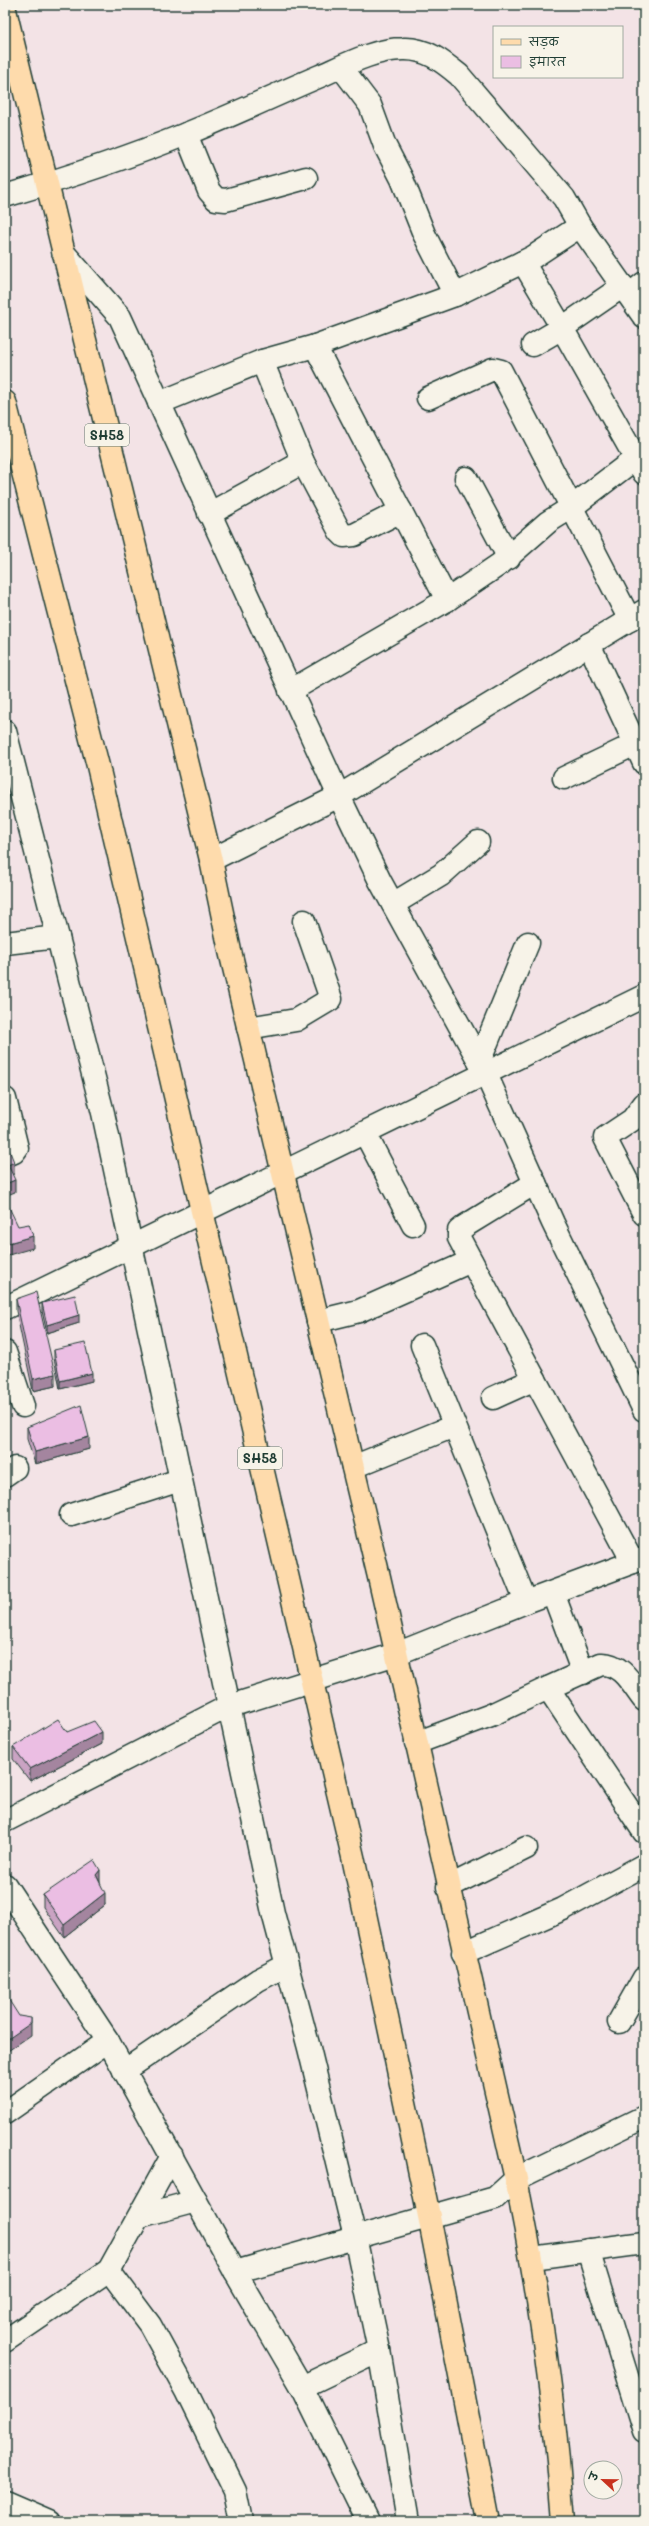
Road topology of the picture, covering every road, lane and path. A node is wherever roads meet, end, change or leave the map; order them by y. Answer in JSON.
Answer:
{"nodes":[{"id":1,"x":5,"y":10,"type":"edge"},
{"id":2,"x":341,"y":67,"type":"junction"},
{"id":3,"x":186,"y":134,"type":"junction"},
{"id":4,"x":306,"y":178,"type":"dead end"},
{"id":5,"x":46,"y":184,"type":"junction"},
{"id":6,"x":5,"y":196,"type":"edge"},
{"id":7,"x":580,"y":226,"type":"junction"},
{"id":8,"x":63,"y":252,"type":"junction"},
{"id":9,"x":523,"y":262,"type":"junction"},
{"id":10,"x":632,"y":288,"type":"edge"},
{"id":11,"x":455,"y":295,"type":"junction"},
{"id":12,"x":644,"y":316,"type":"edge"},
{"id":13,"x":562,"y":328,"type":"junction"},
{"id":14,"x":533,"y":345,"type":"dead end"},
{"id":15,"x":315,"y":346,"type":"junction"},
{"id":16,"x":262,"y":362,"type":"junction"},
{"id":17,"x":428,"y":398,"type":"dead end"},
{"id":18,"x":5,"y":402,"type":"edge"},
{"id":19,"x":159,"y":403,"type":"junction"},
{"id":20,"x":641,"y":461,"type":"edge"},
{"id":21,"x":303,"y":462,"type":"junction"},
{"id":22,"x":466,"y":478,"type":"dead end"},
{"id":23,"x":572,"y":507,"type":"junction"},
{"id":24,"x":401,"y":511,"type":"junction"},
{"id":25,"x":209,"y":514,"type":"junction"},
{"id":26,"x":509,"y":558,"type":"junction"},
{"id":27,"x":447,"y":600,"type":"junction"},
{"id":28,"x":637,"y":615,"type":"edge"},
{"id":29,"x":589,"y":644,"type":"junction"},
{"id":30,"x":290,"y":691,"type":"junction"},
{"id":31,"x":5,"y":731,"type":"edge"},
{"id":32,"x":640,"y":753,"type":"edge"},
{"id":33,"x":564,"y":778,"type":"dead end"},
{"id":34,"x":339,"y":796,"type":"junction"},
{"id":35,"x":478,"y":842,"type":"dead end"},
{"id":36,"x":211,"y":860,"type":"junction"},
{"id":37,"x":392,"y":904,"type":"junction"},
{"id":38,"x":304,"y":921,"type":"dead end"},
{"id":39,"x":58,"y":937,"type":"junction"},
{"id":40,"x":5,"y":942,"type":"edge"},
{"id":41,"x":528,"y":943,"type":"dead end"},
{"id":42,"x":644,"y":996,"type":"edge"},
{"id":43,"x":248,"y":1028,"type":"junction"},
{"id":44,"x":482,"y":1067,"type":"junction"},
{"id":45,"x":5,"y":1099,"type":"edge"},
{"id":46,"x":644,"y":1104,"type":"edge"},
{"id":47,"x":365,"y":1133,"type":"junction"},
{"id":48,"x":5,"y":1156,"type":"edge"},
{"id":49,"x":283,"y":1174,"type":"junction"},
{"id":50,"x":535,"y":1183,"type":"junction"},
{"id":51,"x":202,"y":1211,"type":"junction"},
{"id":52,"x":644,"y":1214,"type":"edge"},
{"id":53,"x":413,"y":1225,"type":"dead end"},
{"id":54,"x":131,"y":1246,"type":"junction"},
{"id":55,"x":471,"y":1261,"type":"junction"},
{"id":56,"x":5,"y":1308,"type":"edge"},
{"id":57,"x":318,"y":1321,"type":"junction"},
{"id":58,"x":422,"y":1346,"type":"dead end"},
{"id":59,"x":5,"y":1352,"type":"edge"},
{"id":60,"x":534,"y":1379,"type":"junction"},
{"id":61,"x":493,"y":1398,"type":"dead end"},
{"id":62,"x":23,"y":1406,"type":"dead end"},
{"id":63,"x":644,"y":1410,"type":"edge"},
{"id":64,"x":454,"y":1426,"type":"junction"},
{"id":65,"x":353,"y":1467,"type":"junction"},
{"id":66,"x":180,"y":1480,"type":"junction"},
{"id":67,"x":71,"y":1515,"type":"dead end"},
{"id":68,"x":639,"y":1560,"type":"edge"},
{"id":69,"x":553,"y":1593,"type":"junction"},
{"id":70,"x":526,"y":1602,"type":"junction"},
{"id":71,"x":396,"y":1654,"type":"junction"},
{"id":72,"x":584,"y":1673,"type":"junction"},
{"id":73,"x":312,"y":1680,"type":"junction"},
{"id":74,"x":548,"y":1688,"type":"junction"},
{"id":75,"x":644,"y":1700,"type":"edge"},
{"id":76,"x":227,"y":1707,"type":"junction"},
{"id":77,"x":416,"y":1743,"type":"junction"},
{"id":78,"x":5,"y":1822,"type":"edge"},
{"id":79,"x":644,"y":1832,"type":"edge"},
{"id":80,"x":526,"y":1848,"type":"dead end"},
{"id":81,"x":644,"y":1865,"type":"edge"},
{"id":82,"x":5,"y":1885,"type":"edge"},
{"id":83,"x":448,"y":1887,"type":"junction"},
{"id":84,"x":463,"y":1954,"type":"junction"},
{"id":85,"x":287,"y":1965,"type":"junction"},
{"id":86,"x":644,"y":1978,"type":"edge"},
{"id":87,"x":619,"y":2022,"type":"dead end"},
{"id":88,"x":108,"y":2041,"type":"junction"},
{"id":89,"x":124,"y":2071,"type":"junction"},
{"id":90,"x":5,"y":2114,"type":"edge"},
{"id":91,"x":644,"y":2117,"type":"edge"},
{"id":92,"x":172,"y":2156,"type":"junction"},
{"id":93,"x":516,"y":2179,"type":"junction"},
{"id":94,"x":196,"y":2201,"type":"junction"},
{"id":95,"x":140,"y":2216,"type":"junction"},
{"id":96,"x":429,"y":2216,"type":"junction"},
{"id":97,"x":355,"y":2237,"type":"junction"},
{"id":98,"x":644,"y":2243,"type":"edge"},
{"id":99,"x":588,"y":2250,"type":"junction"},
{"id":100,"x":532,"y":2258,"type":"junction"},
{"id":101,"x":109,"y":2270,"type":"junction"},
{"id":102,"x":235,"y":2272,"type":"junction"},
{"id":103,"x":5,"y":2341,"type":"edge"},
{"id":104,"x":379,"y":2350,"type":"junction"},
{"id":105,"x":302,"y":2387,"type":"junction"},
{"id":106,"x":644,"y":2431,"type":"edge"},
{"id":107,"x":5,"y":2502,"type":"edge"},
{"id":108,"x":40,"y":2519,"type":"edge"},
{"id":109,"x":241,"y":2521,"type":"edge"},
{"id":110,"x":368,"y":2521,"type":"edge"},
{"id":111,"x":408,"y":2521,"type":"edge"},
{"id":112,"x":488,"y":2521,"type":"edge"},
{"id":113,"x":563,"y":2521,"type":"edge"}],
"edges":[{"from":1,"to":5,"type":"main road","number":"SH58"},
{"from":2,"to":3,"type":"street"},
{"from":2,"to":7,"type":"street"},
{"from":2,"to":11,"type":"street"},
{"from":3,"to":4,"type":"street"},
{"from":3,"to":5,"type":"street"},
{"from":5,"to":6,"type":"street"},
{"from":5,"to":8,"type":"main road","number":"SH58"},
{"from":7,"to":9,"type":"street"},
{"from":7,"to":10,"type":"street"},
{"from":8,"to":19,"type":"street"},
{"from":8,"to":36,"type":"main road","number":"SH58"},
{"from":9,"to":11,"type":"street"},
{"from":9,"to":13,"type":"street"},
{"from":10,"to":12,"type":"street"},
{"from":10,"to":13,"type":"street"},
{"from":11,"to":15,"type":"street"},
{"from":13,"to":14,"type":"street"},
{"from":13,"to":20,"type":"street"},
{"from":15,"to":16,"type":"street"},
{"from":15,"to":24,"type":"street"},
{"from":16,"to":19,"type":"street"},
{"from":16,"to":21,"type":"street"},
{"from":17,"to":23,"type":"street"},
{"from":18,"to":51,"type":"main road","number":"SH58"},
{"from":19,"to":25,"type":"street"},
{"from":20,"to":23,"type":"street"},
{"from":21,"to":24,"type":"street"},
{"from":21,"to":25,"type":"street"},
{"from":22,"to":26,"type":"street"},
{"from":23,"to":26,"type":"street"},
{"from":23,"to":28,"type":"street"},
{"from":24,"to":27,"type":"street"},
{"from":25,"to":30,"type":"street"},
{"from":26,"to":27,"type":"street"},
{"from":27,"to":30,"type":"street"},
{"from":28,"to":29,"type":"street"},
{"from":29,"to":32,"type":"street"},
{"from":29,"to":34,"type":"street"},
{"from":30,"to":34,"type":"street"},
{"from":31,"to":39,"type":"street"},
{"from":32,"to":33,"type":"street"},
{"from":34,"to":36,"type":"street"},
{"from":34,"to":37,"type":"street"},
{"from":35,"to":37,"type":"street"},
{"from":36,"to":43,"type":"main road","number":"SH58"},
{"from":37,"to":44,"type":"street"},
{"from":38,"to":43,"type":"street"},
{"from":39,"to":40,"type":"street"},
{"from":39,"to":54,"type":"street"},
{"from":41,"to":44,"type":"street"},
{"from":42,"to":44,"type":"street"},
{"from":43,"to":49,"type":"main road","number":"SH58"},
{"from":44,"to":47,"type":"street"},
{"from":44,"to":50,"type":"street"},
{"from":45,"to":48,"type":"street"},
{"from":46,"to":52,"type":"street"},
{"from":47,"to":49,"type":"street"},
{"from":47,"to":53,"type":"street"},
{"from":49,"to":51,"type":"street"},
{"from":49,"to":57,"type":"main road","number":"SH58"},
{"from":50,"to":55,"type":"street"},
{"from":50,"to":63,"type":"street"},
{"from":51,"to":54,"type":"street"},
{"from":51,"to":73,"type":"main road","number":"SH58"},
{"from":54,"to":56,"type":"street"},
{"from":54,"to":66,"type":"street"},
{"from":55,"to":57,"type":"street"},
{"from":55,"to":60,"type":"street"},
{"from":57,"to":65,"type":"main road","number":"SH58"},
{"from":58,"to":64,"type":"street"},
{"from":59,"to":62,"type":"street"},
{"from":60,"to":61,"type":"street"},
{"from":60,"to":68,"type":"street"},
{"from":64,"to":65,"type":"street"},
{"from":64,"to":70,"type":"street"},
{"from":65,"to":71,"type":"main road","number":"SH58"},
{"from":66,"to":67,"type":"street"},
{"from":66,"to":76,"type":"street"},
{"from":68,"to":69,"type":"street"},
{"from":69,"to":70,"type":"street"},
{"from":69,"to":72,"type":"street"},
{"from":70,"to":71,"type":"street"},
{"from":71,"to":73,"type":"street"},
{"from":71,"to":77,"type":"main road","number":"SH58"},
{"from":72,"to":74,"type":"street"},
{"from":72,"to":75,"type":"street"},
{"from":73,"to":76,"type":"street"},
{"from":73,"to":96,"type":"main road","number":"SH58"},
{"from":74,"to":77,"type":"street"},
{"from":74,"to":79,"type":"street"},
{"from":76,"to":78,"type":"street"},
{"from":76,"to":85,"type":"street"},
{"from":77,"to":83,"type":"main road","number":"SH58"},
{"from":80,"to":83,"type":"street"},
{"from":81,"to":84,"type":"street"},
{"from":82,"to":88,"type":"street"},
{"from":83,"to":84,"type":"main road","number":"SH58"},
{"from":84,"to":93,"type":"main road","number":"SH58"},
{"from":85,"to":89,"type":"street"},
{"from":85,"to":97,"type":"street"},
{"from":86,"to":87,"type":"street"},
{"from":88,"to":89,"type":"street"},
{"from":88,"to":90,"type":"street"},
{"from":89,"to":92,"type":"street"},
{"from":91,"to":93,"type":"street"},
{"from":92,"to":94,"type":"street"},
{"from":92,"to":95,"type":"street"},
{"from":93,"to":96,"type":"street"},
{"from":93,"to":100,"type":"main road","number":"SH58"},
{"from":94,"to":95,"type":"street"},
{"from":94,"to":102,"type":"street"},
{"from":95,"to":101,"type":"street"},
{"from":96,"to":97,"type":"street"},
{"from":96,"to":112,"type":"main road","number":"SH58"},
{"from":97,"to":102,"type":"street"},
{"from":97,"to":104,"type":"street"},
{"from":98,"to":99,"type":"street"},
{"from":99,"to":100,"type":"street"},
{"from":99,"to":106,"type":"street"},
{"from":100,"to":113,"type":"main road","number":"SH58"},
{"from":101,"to":103,"type":"street"},
{"from":101,"to":109,"type":"street"},
{"from":102,"to":105,"type":"street"},
{"from":104,"to":105,"type":"street"},
{"from":104,"to":111,"type":"street"},
{"from":105,"to":110,"type":"street"},
{"from":107,"to":108,"type":"street"}]}
